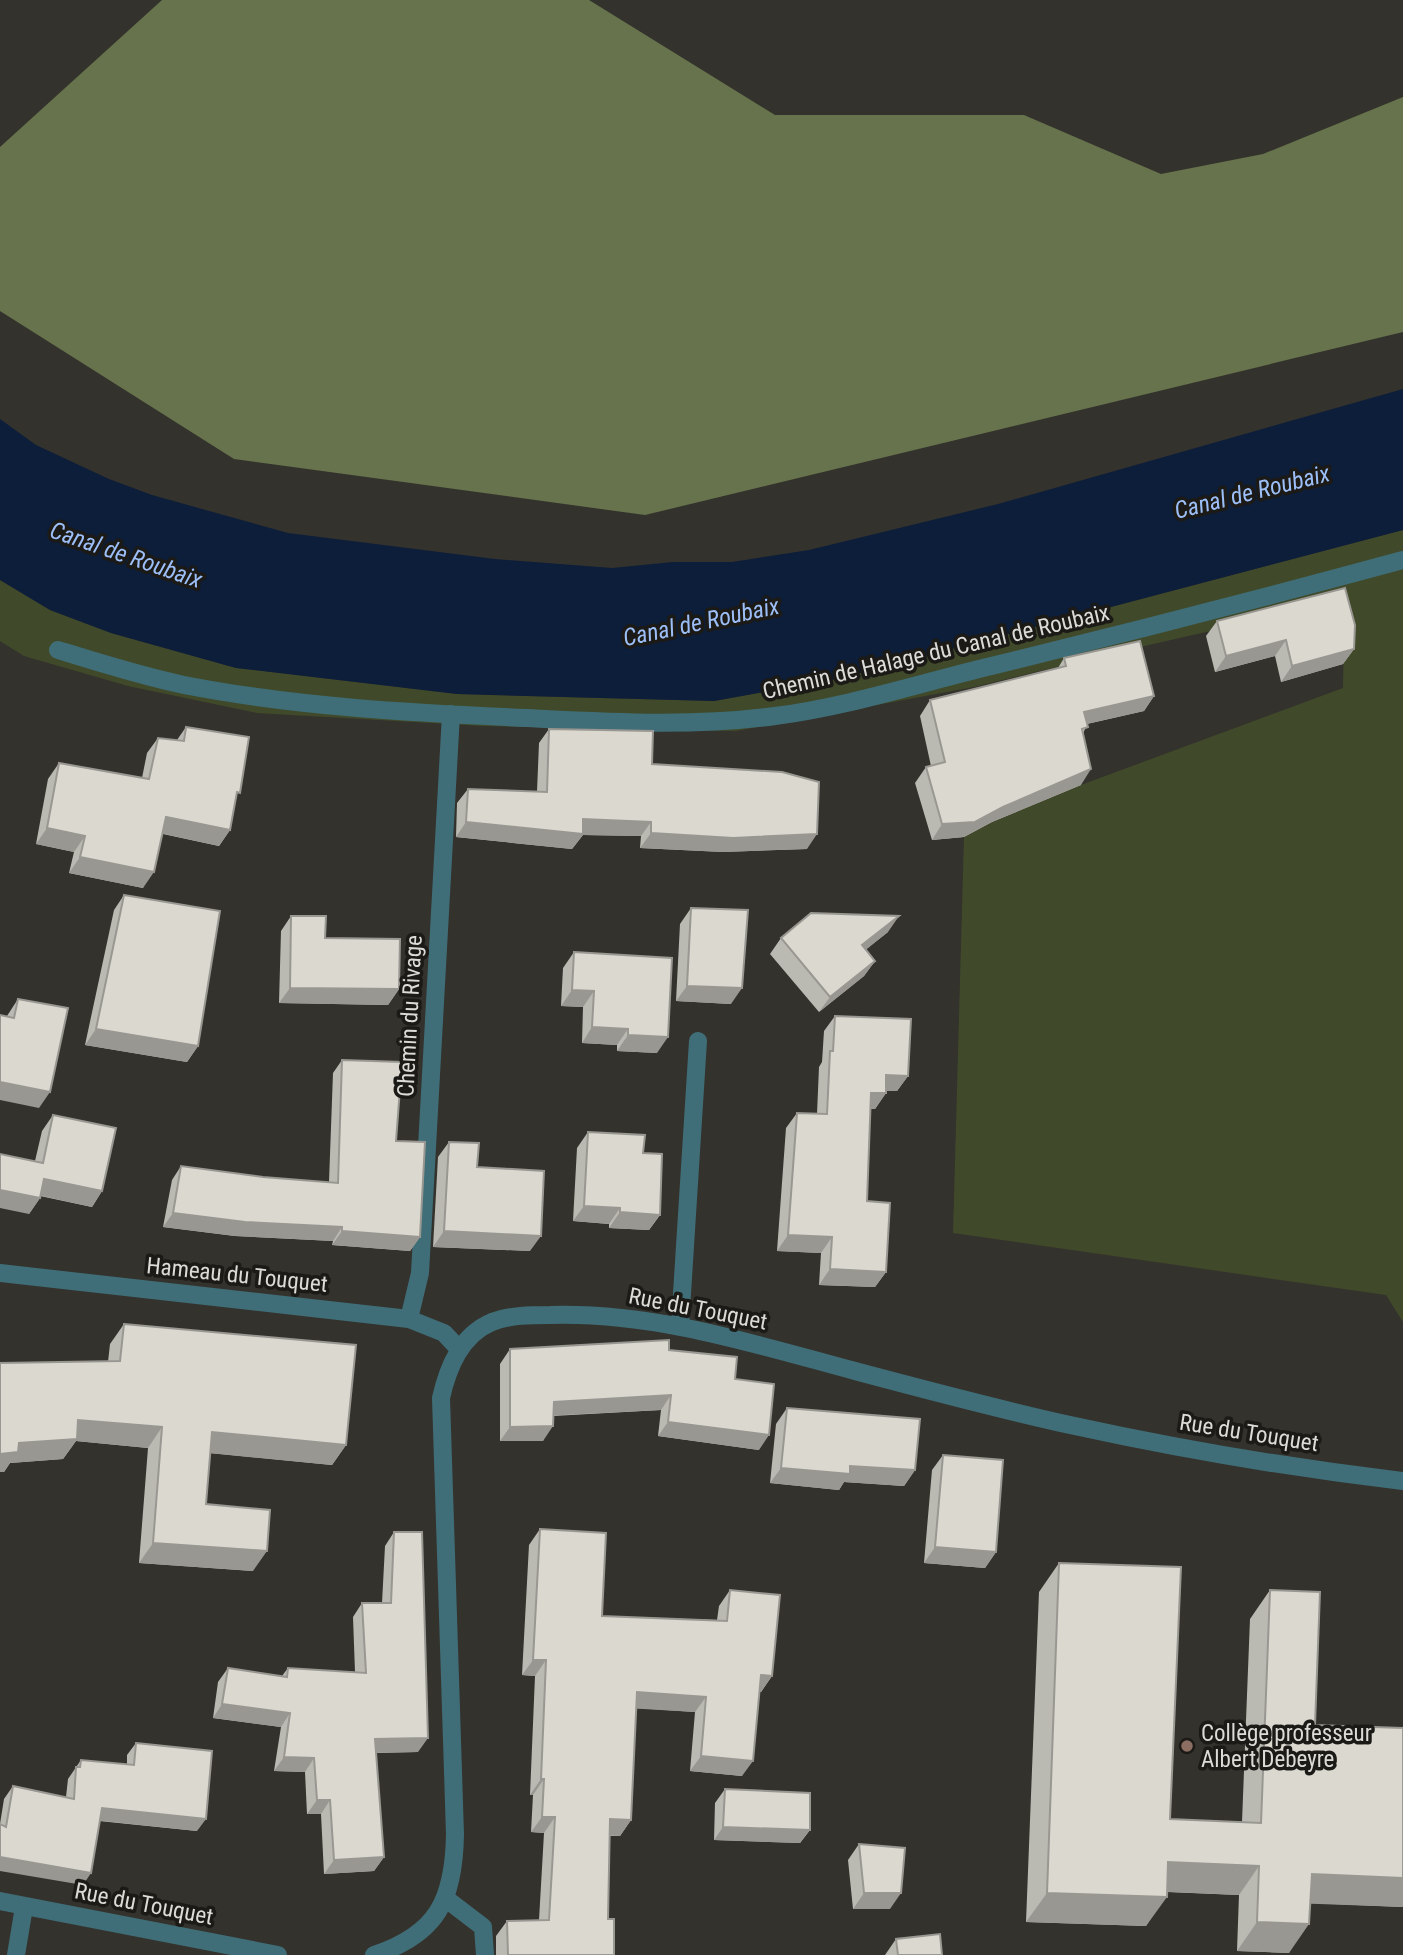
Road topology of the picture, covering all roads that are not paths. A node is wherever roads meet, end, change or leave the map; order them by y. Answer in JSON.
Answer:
{"nodes":[{"id":1,"x":1403,"y":561,"type":"edge"},
{"id":2,"x":58,"y":650,"type":"dead end"},
{"id":3,"x":452,"y":715,"type":"junction"},
{"id":4,"x":698,"y":1041,"type":"dead end"},
{"id":5,"x":0,"y":1273,"type":"edge"},
{"id":6,"x":409,"y":1319,"type":"junction"},
{"id":7,"x":680,"y":1325,"type":"junction"},
{"id":8,"x":459,"y":1349,"type":"junction"},
{"id":9,"x":1403,"y":1481,"type":"edge"},
{"id":10,"x":445,"y":1898,"type":"junction"},
{"id":11,"x":0,"y":1901,"type":"edge"},
{"id":12,"x":24,"y":1907,"type":"junction"},
{"id":13,"x":16,"y":1955,"type":"edge"},
{"id":14,"x":278,"y":1955,"type":"edge"},
{"id":15,"x":374,"y":1955,"type":"edge"},
{"id":16,"x":485,"y":1955,"type":"edge"}],
"edges":[{"from":1,"to":3,"type":"street","name":"Chemin de Halage du Canal de Roubaix"},
{"from":2,"to":3,"type":"street","name":"Chemin de Halage du Canal de Roubaix"},
{"from":3,"to":6,"type":"street","name":"Chemin du Rivage"},
{"from":4,"to":7,"type":"street"},
{"from":5,"to":6,"type":"street","name":"Hameau du Touquet"},
{"from":6,"to":8,"type":"street","name":"Hameau du Touquet"},
{"from":7,"to":8,"type":"street","name":"Rue du Touquet"},
{"from":7,"to":9,"type":"street","name":"Rue du Touquet"},
{"from":8,"to":10,"type":"street","name":"Rue du Touquet"},
{"from":10,"to":15,"type":"street","name":"Rue du Touquet"},
{"from":10,"to":16,"type":"street"},
{"from":11,"to":12,"type":"street","name":"Rue du Touquet"},
{"from":12,"to":13,"type":"street"},
{"from":12,"to":14,"type":"street","name":"Rue du Touquet"}]}
